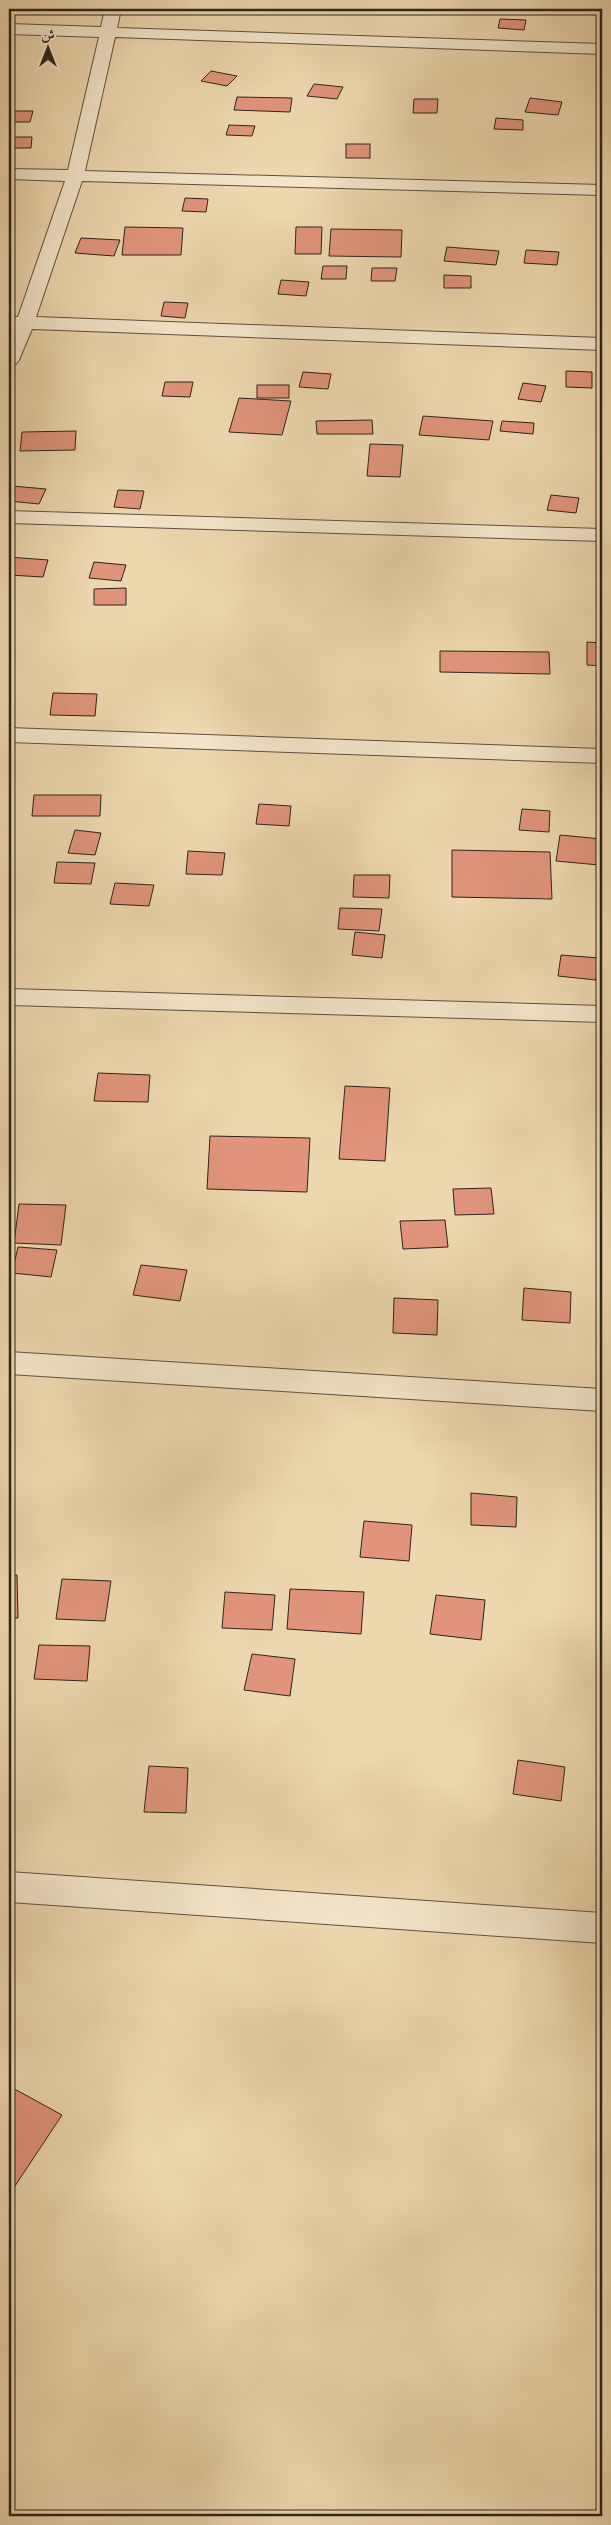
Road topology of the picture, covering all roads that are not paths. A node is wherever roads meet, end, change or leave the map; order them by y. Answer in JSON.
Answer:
{"nodes":[{"id":1,"x":113,"y":9,"type":"edge"},
{"id":2,"x":9,"y":29,"type":"edge"},
{"id":3,"x":108,"y":31,"type":"junction"},
{"id":4,"x":602,"y":49,"type":"edge"},
{"id":5,"x":9,"y":174,"type":"edge"},
{"id":6,"x":75,"y":177,"type":"junction"},
{"id":7,"x":602,"y":190,"type":"edge"},
{"id":8,"x":17,"y":322,"type":"edge"},
{"id":9,"x":602,"y":344,"type":"edge"},
{"id":10,"x":9,"y":360,"type":"edge"},
{"id":11,"x":9,"y":518,"type":"edge"},
{"id":12,"x":602,"y":535,"type":"edge"},
{"id":13,"x":9,"y":735,"type":"edge"},
{"id":14,"x":602,"y":756,"type":"edge"},
{"id":15,"x":9,"y":997,"type":"edge"},
{"id":16,"x":602,"y":1014,"type":"edge"},
{"id":17,"x":9,"y":1363,"type":"edge"},
{"id":18,"x":602,"y":1400,"type":"edge"},
{"id":19,"x":9,"y":1887,"type":"edge"},
{"id":20,"x":602,"y":1928,"type":"edge"}],
"edges":[{"from":1,"to":3,"type":"street"},
{"from":2,"to":3,"type":"street"},
{"from":3,"to":4,"type":"street"},
{"from":3,"to":6,"type":"street"},
{"from":5,"to":6,"type":"street"},
{"from":6,"to":7,"type":"street"},
{"from":6,"to":8,"type":"street"},
{"from":8,"to":9,"type":"street"},
{"from":8,"to":10,"type":"street"},
{"from":11,"to":12,"type":"street"},
{"from":13,"to":14,"type":"street"},
{"from":15,"to":16,"type":"street"},
{"from":17,"to":18,"type":"street"},
{"from":19,"to":20,"type":"street"}]}
